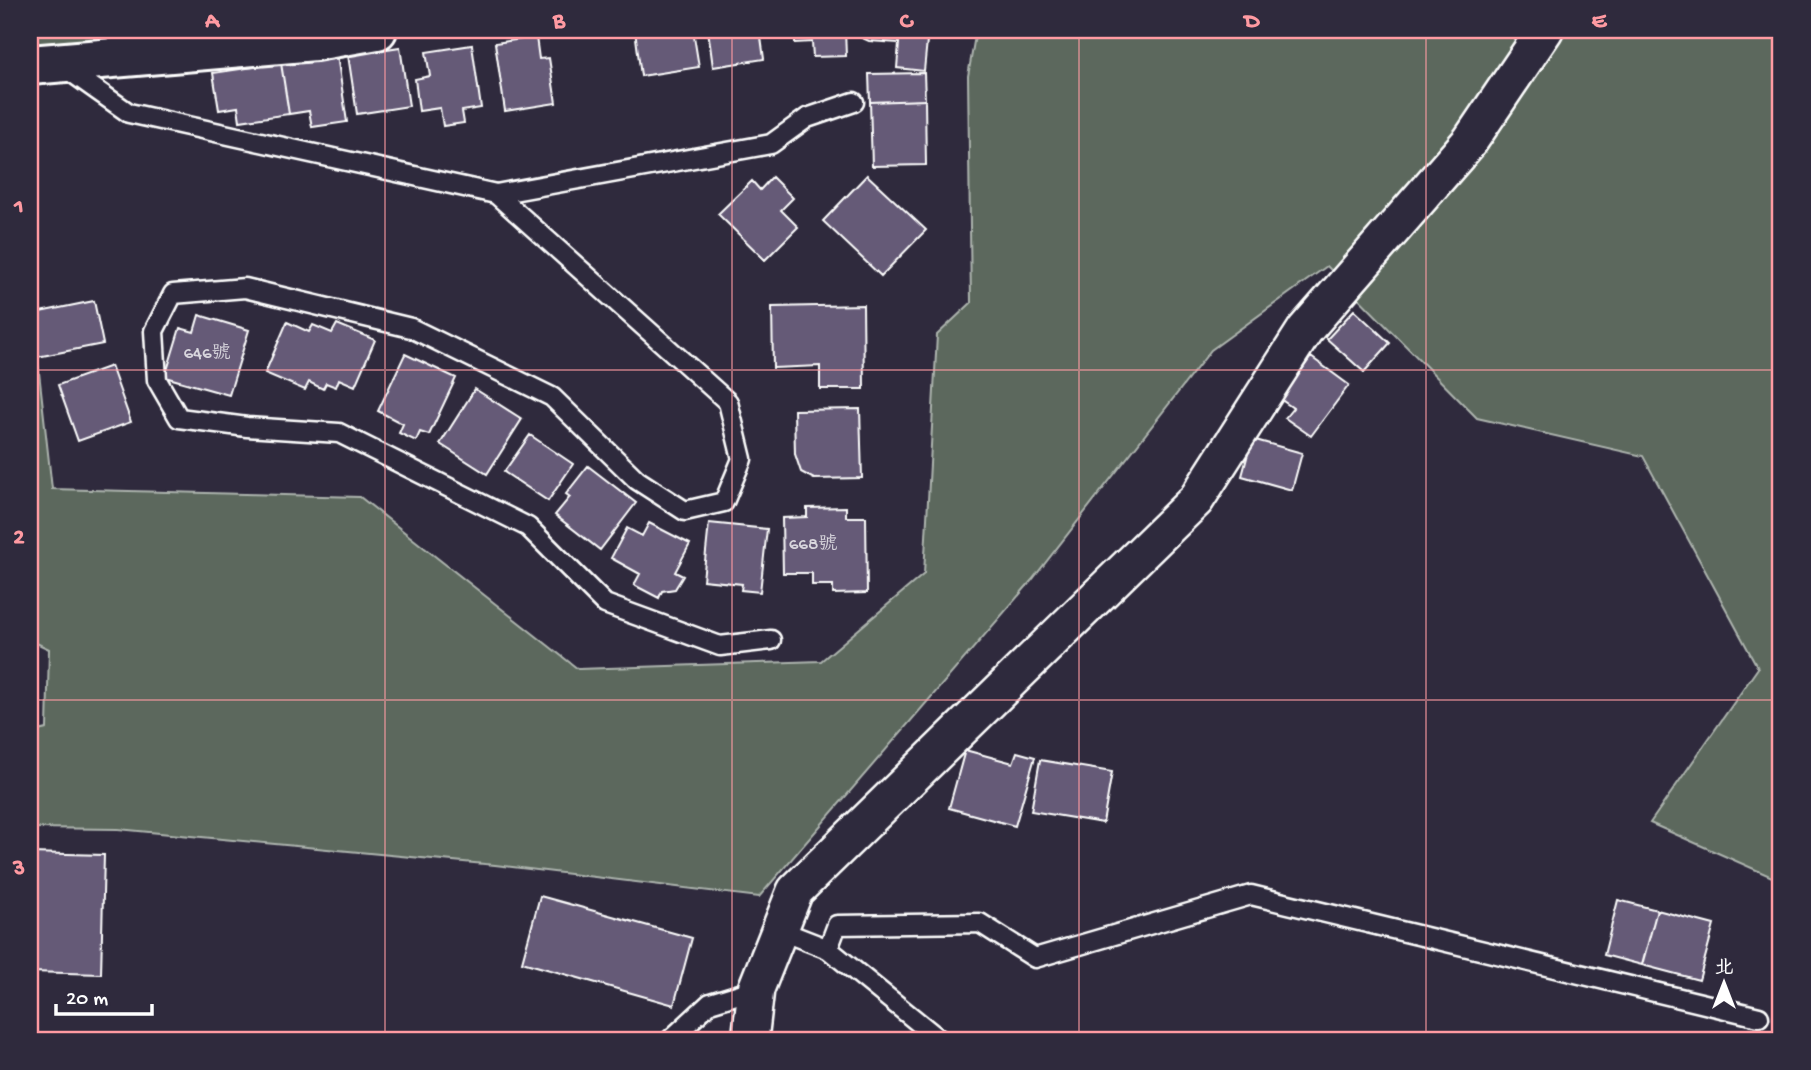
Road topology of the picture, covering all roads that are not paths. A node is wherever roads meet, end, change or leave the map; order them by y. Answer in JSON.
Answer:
{"nodes":[{"id":1,"x":377,"y":30,"type":"edge"},
{"id":2,"x":1545,"y":30,"type":"edge"},
{"id":3,"x":44,"y":64,"type":"edge"},
{"id":4,"x":854,"y":102,"type":"dead end"},
{"id":5,"x":496,"y":194,"type":"junction"},
{"id":6,"x":771,"y":640,"type":"dead end"},
{"id":7,"x":779,"y":930,"type":"junction"},
{"id":8,"x":828,"y":949,"type":"junction"},
{"id":9,"x":756,"y":989,"type":"junction"},
{"id":10,"x":1759,"y":1017,"type":"dead end"},
{"id":11,"x":670,"y":1040,"type":"edge"},
{"id":12,"x":750,"y":1040,"type":"edge"},
{"id":13,"x":940,"y":1040,"type":"edge"}],
"edges":[{"from":1,"to":3,"type":"street"},
{"from":2,"to":7,"type":"street"},
{"from":3,"to":5,"type":"lane"},
{"from":4,"to":5,"type":"lane"},
{"from":5,"to":6,"type":"lane"},
{"from":7,"to":8,"type":"lane"},
{"from":7,"to":9,"type":"street"},
{"from":8,"to":10,"type":"lane"},
{"from":8,"to":13,"type":"lane"},
{"from":9,"to":11,"type":"lane"},
{"from":9,"to":12,"type":"street"}]}
